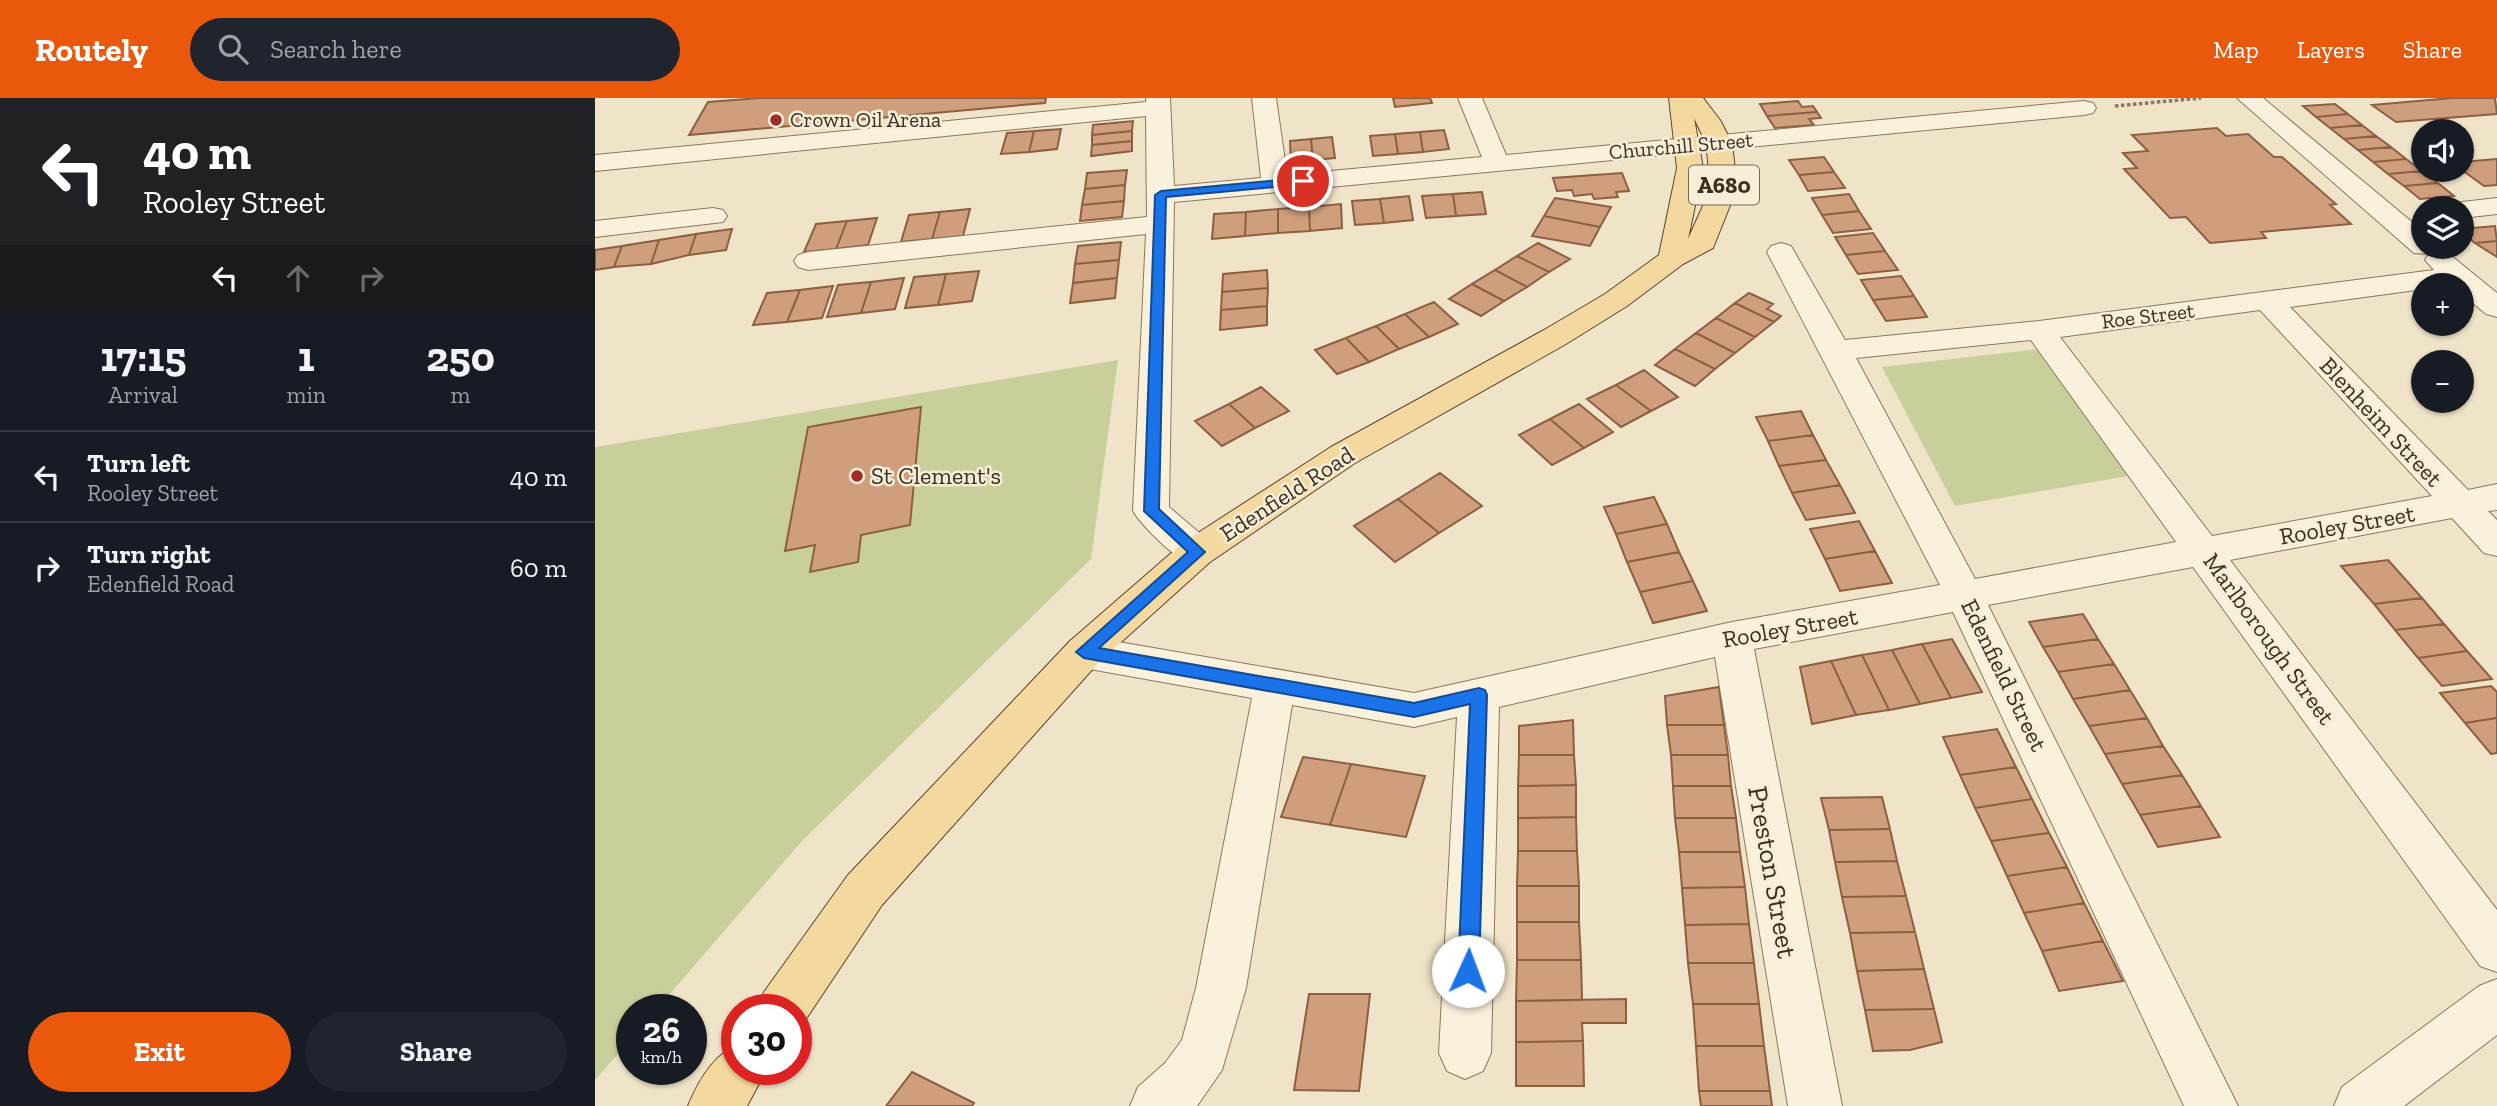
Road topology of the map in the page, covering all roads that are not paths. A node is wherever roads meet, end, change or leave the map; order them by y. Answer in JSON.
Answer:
{"nodes":[{"id":1,"x":1264,"y":98,"type":"edge"},
{"id":2,"x":1470,"y":98,"type":"edge"},
{"id":3,"x":1681,"y":98,"type":"edge"},
{"id":4,"x":1691,"y":98,"type":"edge"},
{"id":5,"x":1902,"y":98,"type":"edge"},
{"id":6,"x":2249,"y":98,"type":"edge"},
{"id":7,"x":1158,"y":103,"type":"edge"},
{"id":8,"x":2084,"y":108,"type":"road end"},
{"id":9,"x":1923,"y":122,"type":"junction"},
{"id":10,"x":1719,"y":143,"type":"junction"},
{"id":11,"x":1686,"y":146,"type":"junction"},
{"id":12,"x":595,"y":163,"type":"edge"},
{"id":13,"x":1497,"y":163,"type":"junction"},
{"id":14,"x":1275,"y":184,"type":"junction"},
{"id":15,"x":2497,"y":206,"type":"edge"},
{"id":16,"x":2474,"y":208,"type":"edge"},
{"id":17,"x":1160,"y":209,"type":"junction"},
{"id":18,"x":713,"y":216,"type":"dead end"},
{"id":19,"x":2411,"y":216,"type":"edge"},
{"id":20,"x":2390,"y":218,"type":"junction"},
{"id":21,"x":595,"y":229,"type":"edge"},
{"id":22,"x":2411,"y":236,"type":"edge"},
{"id":23,"x":1781,"y":252,"type":"dead end"},
{"id":24,"x":1673,"y":258,"type":"junction"},
{"id":25,"x":2438,"y":259,"type":"edge"},
{"id":26,"x":808,"y":261,"type":"dead end"},
{"id":27,"x":2454,"y":273,"type":"edge"},
{"id":28,"x":2411,"y":282,"type":"edge"},
{"id":29,"x":2474,"y":289,"type":"edge"},
{"id":30,"x":2267,"y":300,"type":"junction"},
{"id":31,"x":2497,"y":308,"type":"edge"},
{"id":32,"x":2039,"y":330,"type":"junction"},
{"id":33,"x":1837,"y":350,"type":"junction"},
{"id":34,"x":2497,"y":496,"type":"edge"},
{"id":35,"x":2460,"y":505,"type":"junction"},
{"id":36,"x":2497,"y":543,"type":"edge"},
{"id":37,"x":2203,"y":550,"type":"junction"},
{"id":38,"x":1198,"y":552,"type":"junction"},
{"id":39,"x":1967,"y":596,"type":"junction"},
{"id":40,"x":1732,"y":638,"type":"junction"},
{"id":41,"x":1084,"y":652,"type":"junction"},
{"id":42,"x":1275,"y":685,"type":"junction"},
{"id":43,"x":1479,"y":695,"type":"junction"},
{"id":44,"x":2497,"y":949,"type":"edge"},
{"id":45,"x":793,"y":994,"type":"edge"},
{"id":46,"x":2497,"y":1004,"type":"edge"},
{"id":47,"x":1465,"y":1054,"type":"dead end"},
{"id":48,"x":730,"y":1085,"type":"edge"},
{"id":49,"x":715,"y":1106,"type":"edge"},
{"id":50,"x":1157,"y":1106,"type":"edge"},
{"id":51,"x":1815,"y":1106,"type":"edge"},
{"id":52,"x":2211,"y":1106,"type":"edge"},
{"id":53,"x":2361,"y":1106,"type":"edge"}],
"edges":[{"from":1,"to":14,"type":"street"},
{"from":2,"to":13,"type":"street"},
{"from":3,"to":11,"type":"main road"},
{"from":4,"to":10,"type":"main road","name":"Edenfield Road","number":"A680"},
{"from":5,"to":9,"type":"street"},
{"from":6,"to":20,"type":"street"},
{"from":7,"to":12,"type":"street"},
{"from":7,"to":17,"type":"street"},
{"from":8,"to":9,"type":"street","name":"Churchill Street"},
{"from":9,"to":10,"type":"street","name":"Churchill Street"},
{"from":10,"to":11,"type":"street","name":"Churchill Street"},
{"from":10,"to":24,"type":"main road","name":"Edenfield Road","number":"A680"},
{"from":11,"to":13,"type":"street","name":"Churchill Street"},
{"from":11,"to":24,"type":"main road"},
{"from":13,"to":14,"type":"street","name":"Churchill Street"},
{"from":14,"to":17,"type":"street","name":"Churchill Street"},
{"from":15,"to":16,"type":"street"},
{"from":17,"to":26,"type":"street","name":"Churchill Street"},
{"from":17,"to":38,"type":"street"},
{"from":18,"to":21,"type":"street"},
{"from":19,"to":20,"type":"street"},
{"from":20,"to":22,"type":"street"},
{"from":23,"to":33,"type":"street","name":"Edenfield Street"},
{"from":24,"to":38,"type":"main road","name":"Edenfield Road","number":"A680"},
{"from":25,"to":27,"type":"street"},
{"from":28,"to":30,"type":"street","name":"Roe Street"},
{"from":29,"to":31,"type":"street"},
{"from":30,"to":32,"type":"street","name":"Roe Street"},
{"from":30,"to":35,"type":"street","name":"Blenheim Street"},
{"from":32,"to":33,"type":"street","name":"Roe Street"},
{"from":32,"to":37,"type":"street","name":"Marlborough Street"},
{"from":33,"to":39,"type":"street","name":"Edenfield Street"},
{"from":34,"to":35,"type":"street","name":"Rooley Street"},
{"from":35,"to":36,"type":"street","name":"Blenheim Street"},
{"from":35,"to":37,"type":"street","name":"Rooley Street"},
{"from":37,"to":39,"type":"street","name":"Rooley Street"},
{"from":37,"to":44,"type":"street","name":"Marlborough Street"},
{"from":38,"to":41,"type":"main road","name":"Edenfield Road","number":"A680"},
{"from":39,"to":40,"type":"street","name":"Rooley Street"},
{"from":39,"to":52,"type":"street","name":"Edenfield Street"},
{"from":40,"to":43,"type":"street","name":"Rooley Street"},
{"from":40,"to":51,"type":"street","name":"Preston Street"},
{"from":41,"to":42,"type":"street","name":"Rooley Street"},
{"from":41,"to":45,"type":"main road","name":"Edenfield Road","number":"A680"},
{"from":42,"to":43,"type":"street","name":"Rooley Street"},
{"from":42,"to":50,"type":"street"},
{"from":43,"to":47,"type":"street"},
{"from":46,"to":53,"type":"street"},
{"from":48,"to":49,"type":"main road"}]}
